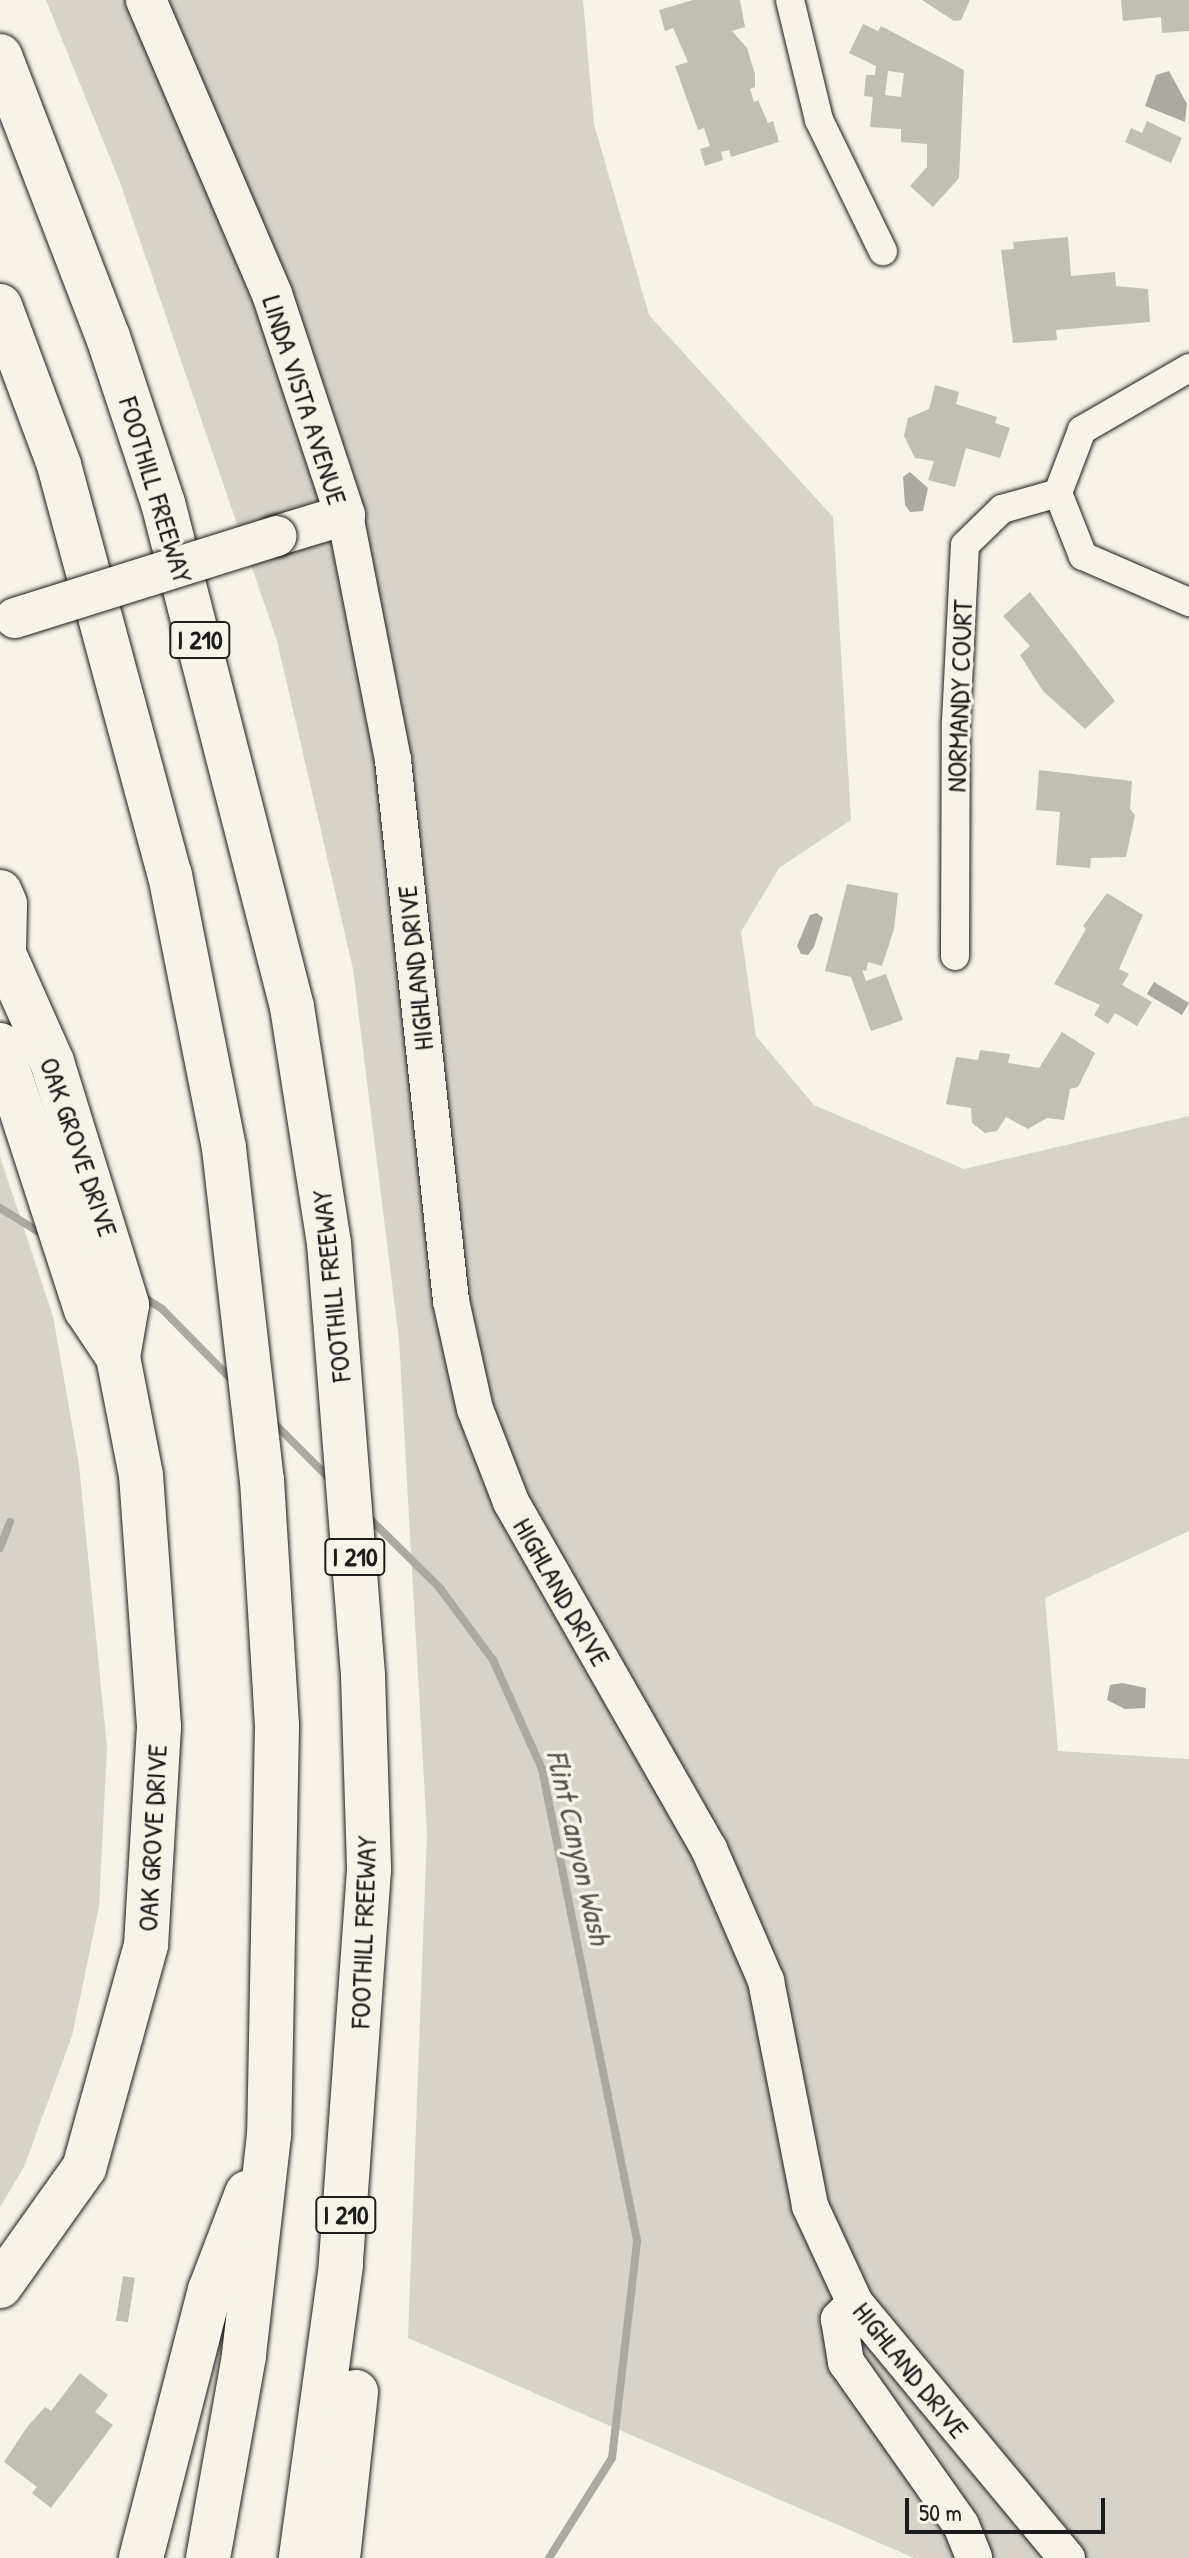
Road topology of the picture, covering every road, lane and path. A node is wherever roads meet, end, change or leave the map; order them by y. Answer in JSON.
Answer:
{"nodes":[{"id":1,"x":146,"y":0,"type":"edge"},
{"id":2,"x":790,"y":0,"type":"edge"},
{"id":3,"x":0,"y":56,"type":"edge"},
{"id":4,"x":883,"y":251,"type":"dead end"},
{"id":5,"x":0,"y":306,"type":"edge"},
{"id":6,"x":1189,"y":368,"type":"edge"},
{"id":7,"x":1058,"y":493,"type":"junction"},
{"id":8,"x":345,"y":515,"type":"junction"},
{"id":9,"x":1189,"y":602,"type":"edge"},
{"id":10,"x":8,"y":620,"type":"edge"},
{"id":11,"x":0,"y":892,"type":"edge"},
{"id":12,"x":2,"y":948,"type":"edge"},
{"id":13,"x":955,"y":956,"type":"dead end"},
{"id":14,"x":22,"y":1062,"type":"edge"},
{"id":15,"x":369,"y":1870,"type":"junction"},
{"id":16,"x":269,"y":2135,"type":"junction"},
{"id":17,"x":0,"y":2286,"type":"edge"},
{"id":18,"x":855,"y":2303,"type":"junction"},
{"id":19,"x":141,"y":2558,"type":"edge"},
{"id":20,"x":208,"y":2558,"type":"edge"},
{"id":21,"x":301,"y":2558,"type":"edge"},
{"id":22,"x":338,"y":2558,"type":"edge"},
{"id":23,"x":974,"y":2558,"type":"edge"},
{"id":24,"x":1067,"y":2558,"type":"edge"}],
"edges":[{"from":1,"to":8,"type":"main road","name":"LINDA VISTA AVENUE"},
{"from":2,"to":4,"type":"street"},
{"from":3,"to":15,"type":"main road","name":"FOOTHILL FREEWAY","number":"I 210"},
{"from":5,"to":16,"type":"main road"},
{"from":6,"to":7,"type":"street"},
{"from":7,"to":9,"type":"street"},
{"from":7,"to":13,"type":"street","name":"NORMANDY COURT"},
{"from":8,"to":10,"type":"main road","name":"LINDA VISTA AVENUE","bridge":true},
{"from":8,"to":18,"type":"street","name":"HIGHLAND DRIVE"},
{"from":11,"to":12,"type":"main road"},
{"from":12,"to":14,"type":"main road","name":"OAK GROVE DRIVE"},
{"from":14,"to":17,"type":"main road","name":"OAK GROVE DRIVE"},
{"from":15,"to":21,"type":"main road","name":"FOOTHILL FREEWAY","number":"I 210"},
{"from":15,"to":22,"type":"main road"},
{"from":16,"to":19,"type":"main road"},
{"from":16,"to":20,"type":"main road"},
{"from":18,"to":23,"type":"street"},
{"from":18,"to":24,"type":"street","name":"HIGHLAND DRIVE"}]}
